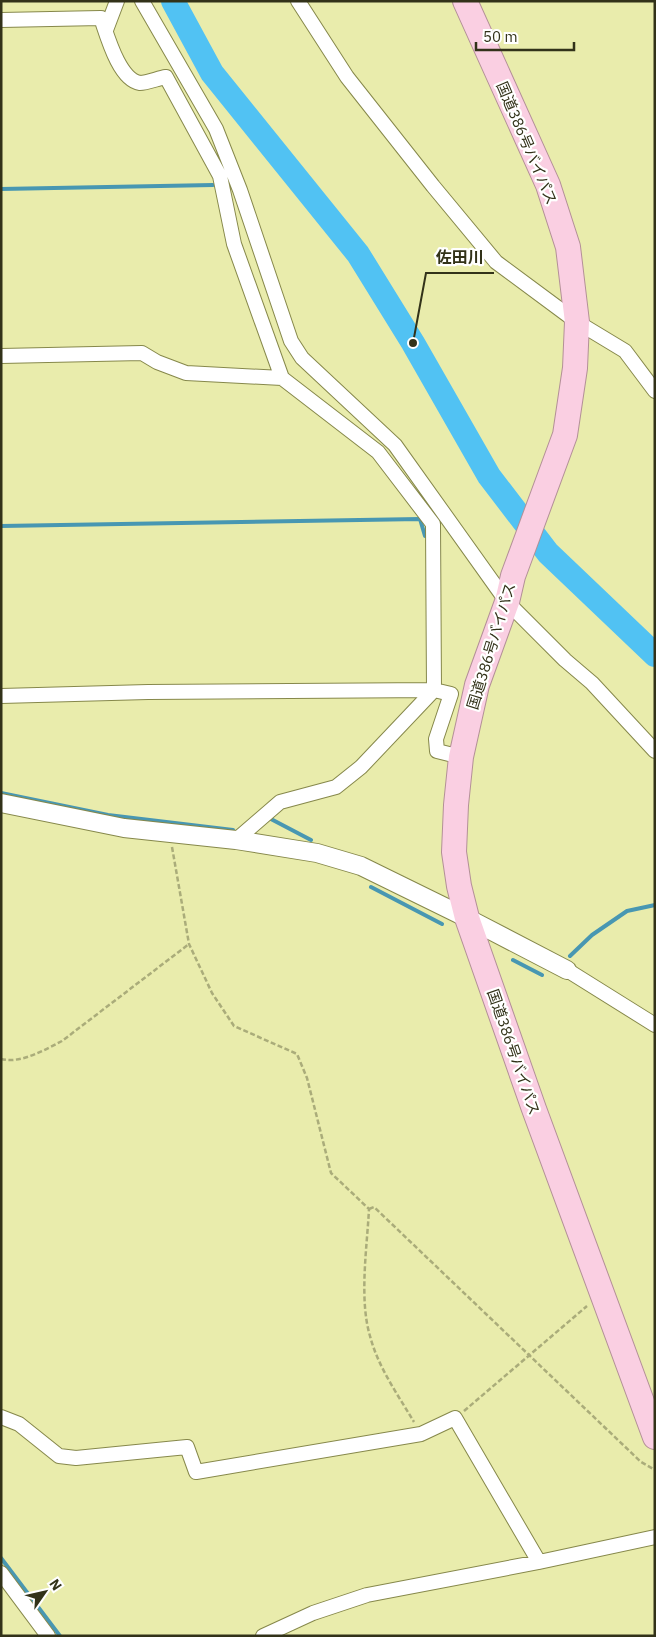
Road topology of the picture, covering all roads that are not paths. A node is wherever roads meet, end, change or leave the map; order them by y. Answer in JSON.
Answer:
{"nodes":[{"id":1,"x":117,"y":1,"type":"edge"},
{"id":2,"x":142,"y":1,"type":"edge"},
{"id":3,"x":298,"y":1,"type":"edge"},
{"id":4,"x":465,"y":1,"type":"edge"},
{"id":5,"x":1,"y":20,"type":"edge"},
{"id":6,"x":106,"y":30,"type":"junction"},
{"id":7,"x":577,"y":322,"type":"junction"},
{"id":8,"x":1,"y":356,"type":"edge"},
{"id":9,"x":282,"y":378,"type":"junction"},
{"id":10,"x":655,"y":391,"type":"edge"},
{"id":11,"x":507,"y":602,"type":"junction"},
{"id":12,"x":434,"y":690,"type":"junction"},
{"id":13,"x":1,"y":696,"type":"edge"},
{"id":14,"x":655,"y":751,"type":"edge"},
{"id":15,"x":461,"y":757,"type":"junction"},
{"id":16,"x":1,"y":803,"type":"edge"},
{"id":17,"x":236,"y":840,"type":"junction"},
{"id":18,"x":467,"y":918,"type":"junction"},
{"id":19,"x":567,"y":970,"type":"joint"},
{"id":20,"x":655,"y":1025,"type":"edge"},
{"id":21,"x":1,"y":1417,"type":"edge"},
{"id":22,"x":655,"y":1437,"type":"edge"},
{"id":23,"x":655,"y":1537,"type":"edge"},
{"id":24,"x":539,"y":1562,"type":"junction"},
{"id":25,"x":1,"y":1574,"type":"edge"},
{"id":26,"x":48,"y":1636,"type":"edge"},
{"id":27,"x":264,"y":1636,"type":"edge"}],
"edges":[{"from":1,"to":6,"type":"street"},
{"from":2,"to":11,"type":"street"},
{"from":3,"to":7,"type":"street"},
{"from":4,"to":7,"type":"highway","name":"国道386号バイパス"},
{"from":5,"to":6,"type":"street"},
{"from":6,"to":9,"type":"street"},
{"from":7,"to":10,"type":"street"},
{"from":7,"to":11,"type":"highway","name":"国道386号バイパス"},
{"from":8,"to":9,"type":"street"},
{"from":9,"to":12,"type":"street"},
{"from":11,"to":14,"type":"street"},
{"from":11,"to":15,"type":"highway","name":"国道386号バイパス"},
{"from":12,"to":13,"type":"street"},
{"from":12,"to":15,"type":"street"},
{"from":12,"to":17,"type":"street"},
{"from":15,"to":18,"type":"highway","name":"国道386号バイパス"},
{"from":16,"to":17,"type":"street"},
{"from":17,"to":18,"type":"street"},
{"from":18,"to":19,"type":"street"},
{"from":18,"to":22,"type":"highway","name":"国道386号バイパス"},
{"from":19,"to":20,"type":"street"},
{"from":21,"to":24,"type":"street"},
{"from":23,"to":24,"type":"street"},
{"from":24,"to":27,"type":"street"},
{"from":25,"to":26,"type":"street"}]}
